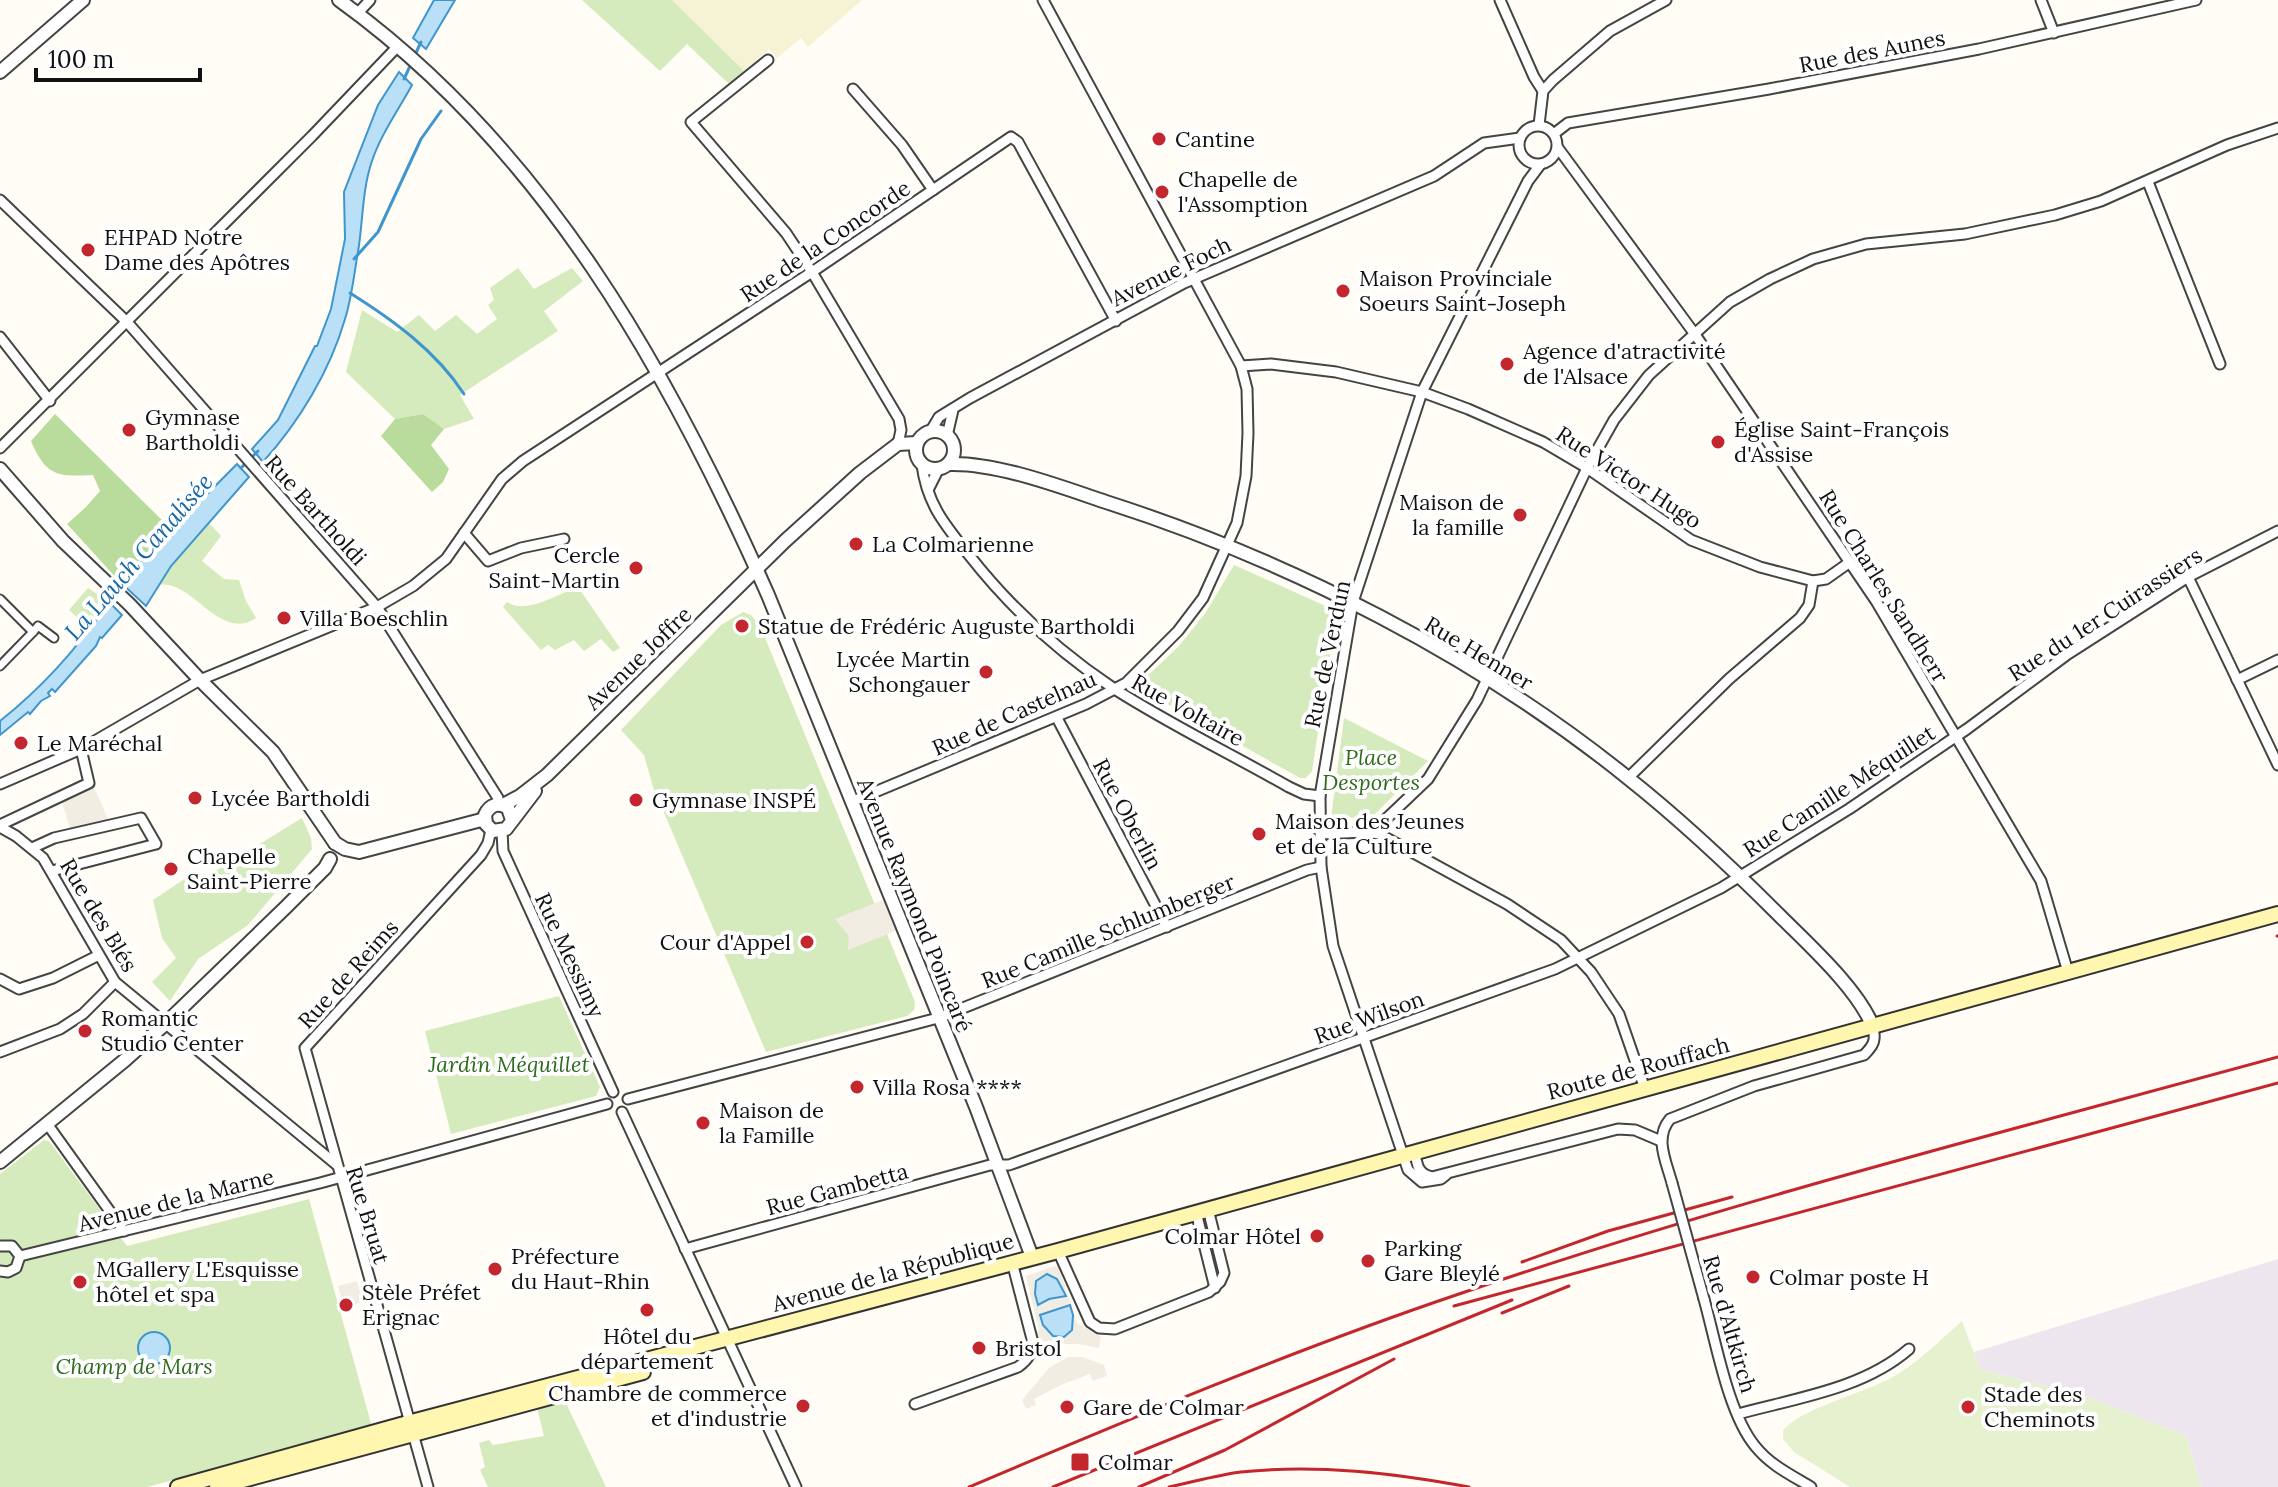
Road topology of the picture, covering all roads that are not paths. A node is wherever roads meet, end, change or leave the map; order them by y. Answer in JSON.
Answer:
{"nodes":[{"id":1,"x":83,"y":0,"type":"edge"},
{"id":2,"x":339,"y":0,"type":"edge"},
{"id":3,"x":370,"y":0,"type":"edge"},
{"id":4,"x":1043,"y":0,"type":"edge"},
{"id":5,"x":1500,"y":0,"type":"edge"},
{"id":6,"x":1666,"y":0,"type":"edge"},
{"id":7,"x":2041,"y":0,"type":"edge"},
{"id":8,"x":2196,"y":0,"type":"edge"},
{"id":9,"x":358,"y":13,"type":"junction"},
{"id":10,"x":2054,"y":33,"type":"junction"},
{"id":11,"x":402,"y":49,"type":"junction"},
{"id":12,"x":768,"y":60,"type":"dead end"},
{"id":13,"x":0,"y":72,"type":"edge"},
{"id":14,"x":853,"y":89,"type":"dead end"},
{"id":15,"x":1543,"y":91,"type":"junction"},
{"id":16,"x":1539,"y":125,"type":"junction"},
{"id":17,"x":2278,"y":128,"type":"edge"},
{"id":18,"x":1555,"y":133,"type":"junction"},
{"id":19,"x":1520,"y":138,"type":"junction"},
{"id":20,"x":1498,"y":141,"type":"junction"},
{"id":21,"x":1558,"y":148,"type":"junction"},
{"id":22,"x":1519,"y":149,"type":"junction"},
{"id":23,"x":1551,"y":160,"type":"junction"},
{"id":24,"x":1527,"y":161,"type":"junction"},
{"id":25,"x":1540,"y":165,"type":"junction"},
{"id":26,"x":1570,"y":166,"type":"junction"},
{"id":27,"x":1528,"y":181,"type":"junction"},
{"id":28,"x":2148,"y":182,"type":"junction"},
{"id":29,"x":933,"y":190,"type":"junction"},
{"id":30,"x":0,"y":200,"type":"edge"},
{"id":31,"x":812,"y":272,"type":"junction"},
{"id":32,"x":1195,"y":279,"type":"junction"},
{"id":33,"x":1116,"y":321,"type":"junction"},
{"id":34,"x":127,"y":322,"type":"junction"},
{"id":35,"x":1694,"y":333,"type":"junction"},
{"id":36,"x":0,"y":337,"type":"edge"},
{"id":37,"x":2220,"y":364,"type":"dead end"},
{"id":38,"x":1241,"y":366,"type":"junction"},
{"id":39,"x":658,"y":373,"type":"junction"},
{"id":40,"x":1422,"y":392,"type":"junction"},
{"id":41,"x":50,"y":401,"type":"junction"},
{"id":42,"x":953,"y":410,"type":"junction"},
{"id":43,"x":930,"y":432,"type":"junction"},
{"id":44,"x":947,"y":436,"type":"junction"},
{"id":45,"x":917,"y":443,"type":"junction"},
{"id":46,"x":0,"y":448,"type":"edge"},
{"id":47,"x":894,"y":448,"type":"junction"},
{"id":48,"x":954,"y":450,"type":"junction"},
{"id":49,"x":919,"y":462,"type":"junction"},
{"id":50,"x":969,"y":463,"type":"junction"},
{"id":51,"x":943,"y":467,"type":"junction"},
{"id":52,"x":1587,"y":468,"type":"junction"},
{"id":53,"x":0,"y":469,"type":"edge"},
{"id":54,"x":928,"y":490,"type":"junction"},
{"id":55,"x":2278,"y":531,"type":"edge"},
{"id":56,"x":464,"y":533,"type":"junction"},
{"id":57,"x":564,"y":539,"type":"dead end"},
{"id":58,"x":1229,"y":545,"type":"junction"},
{"id":59,"x":1850,"y":562,"type":"junction"},
{"id":60,"x":757,"y":570,"type":"junction"},
{"id":61,"x":2188,"y":577,"type":"junction"},
{"id":62,"x":1813,"y":581,"type":"junction"},
{"id":63,"x":0,"y":599,"type":"edge"},
{"id":64,"x":1353,"y":602,"type":"junction"},
{"id":65,"x":377,"y":607,"type":"junction"},
{"id":66,"x":33,"y":632,"type":"junction"},
{"id":67,"x":54,"y":638,"type":"dead end"},
{"id":68,"x":2278,"y":660,"type":"edge"},
{"id":69,"x":0,"y":666,"type":"edge"},
{"id":70,"x":200,"y":680,"type":"junction"},
{"id":71,"x":1487,"y":680,"type":"junction"},
{"id":72,"x":2237,"y":680,"type":"junction"},
{"id":73,"x":1114,"y":689,"type":"junction"},
{"id":74,"x":1057,"y":718,"type":"junction"},
{"id":75,"x":1957,"y":736,"type":"junction"},
{"id":76,"x":81,"y":749,"type":"junction"},
{"id":77,"x":2278,"y":765,"type":"edge"},
{"id":78,"x":547,"y":775,"type":"junction"},
{"id":79,"x":1628,"y":778,"type":"junction"},
{"id":80,"x":0,"y":784,"type":"edge"},
{"id":81,"x":1320,"y":796,"type":"junction"},
{"id":82,"x":851,"y":802,"type":"junction"},
{"id":83,"x":500,"y":805,"type":"junction"},
{"id":84,"x":512,"y":820,"type":"junction"},
{"id":85,"x":0,"y":826,"type":"edge"},
{"id":86,"x":493,"y":827,"type":"junction"},
{"id":87,"x":1320,"y":834,"type":"junction"},
{"id":88,"x":1379,"y":834,"type":"junction"},
{"id":89,"x":340,"y":846,"type":"junction"},
{"id":90,"x":32,"y":848,"type":"junction"},
{"id":91,"x":1321,"y":867,"type":"junction"},
{"id":92,"x":52,"y":871,"type":"junction"},
{"id":93,"x":1741,"y":876,"type":"junction"},
{"id":94,"x":2278,"y":914,"type":"edge"},
{"id":95,"x":1167,"y":927,"type":"junction"},
{"id":96,"x":97,"y":956,"type":"junction"},
{"id":97,"x":1578,"y":957,"type":"junction"},
{"id":98,"x":2068,"y":972,"type":"junction"},
{"id":99,"x":0,"y":979,"type":"edge"},
{"id":100,"x":115,"y":982,"type":"junction"},
{"id":101,"x":938,"y":1018,"type":"junction"},
{"id":102,"x":165,"y":1024,"type":"junction"},
{"id":103,"x":1873,"y":1027,"type":"junction"},
{"id":104,"x":1363,"y":1039,"type":"junction"},
{"id":105,"x":0,"y":1052,"type":"edge"},
{"id":106,"x":1645,"y":1089,"type":"junction"},
{"id":107,"x":613,"y":1092,"type":"junction"},
{"id":108,"x":628,"y":1099,"type":"junction"},
{"id":109,"x":607,"y":1104,"type":"junction"},
{"id":110,"x":622,"y":1112,"type":"junction"},
{"id":111,"x":48,"y":1125,"type":"junction"},
{"id":112,"x":1661,"y":1141,"type":"junction"},
{"id":113,"x":1409,"y":1154,"type":"junction"},
{"id":114,"x":0,"y":1162,"type":"edge"},
{"id":115,"x":337,"y":1166,"type":"junction"},
{"id":116,"x":998,"y":1166,"type":"junction"},
{"id":117,"x":340,"y":1176,"type":"junction"},
{"id":118,"x":1202,"y":1211,"type":"junction"},
{"id":119,"x":124,"y":1231,"type":"junction"},
{"id":120,"x":0,"y":1246,"type":"edge"},
{"id":121,"x":685,"y":1249,"type":"junction"},
{"id":122,"x":1058,"y":1251,"type":"junction"},
{"id":123,"x":20,"y":1256,"type":"junction"},
{"id":124,"x":1032,"y":1257,"type":"junction"},
{"id":125,"x":1013,"y":1266,"type":"junction"},
{"id":126,"x":0,"y":1271,"type":"edge"},
{"id":127,"x":729,"y":1344,"type":"junction"},
{"id":128,"x":1909,"y":1349,"type":"dead end"},
{"id":129,"x":915,"y":1404,"type":"dead end"},
{"id":130,"x":1738,"y":1414,"type":"junction"},
{"id":131,"x":411,"y":1429,"type":"junction"},
{"id":132,"x":178,"y":1487,"type":"edge"},
{"id":133,"x":217,"y":1487,"type":"edge"},
{"id":134,"x":428,"y":1487,"type":"edge"},
{"id":135,"x":796,"y":1487,"type":"edge"},
{"id":136,"x":1811,"y":1487,"type":"edge"}],
"edges":[{"from":1,"to":13,"type":"street"},
{"from":2,"to":9,"type":"street","name":"Avenue Raymond Poincaré"},
{"from":3,"to":9,"type":"street"},
{"from":4,"to":32,"type":"street","name":"Rue de Castelnau"},
{"from":5,"to":15,"type":"street"},
{"from":6,"to":15,"type":"street"},
{"from":7,"to":10,"type":"street"},
{"from":8,"to":10,"type":"street","name":"Rue des Aunes"},
{"from":9,"to":11,"type":"street","name":"Avenue Raymond Poincaré"},
{"from":10,"to":18,"type":"street","name":"Rue des Aunes"},
{"from":11,"to":34,"type":"street"},
{"from":11,"to":39,"type":"street","name":"Avenue Raymond Poincaré"},
{"from":12,"to":31,"type":"street"},
{"from":14,"to":29,"type":"street"},
{"from":15,"to":16,"type":"street"},
{"from":16,"to":18,"type":"street"},
{"from":16,"to":19,"type":"street"},
{"from":17,"to":28,"type":"street"},
{"from":18,"to":21,"type":"street"},
{"from":19,"to":20,"type":"street","name":"Avenue Foch"},
{"from":19,"to":22,"type":"street"},
{"from":20,"to":22,"type":"street"},
{"from":20,"to":32,"type":"street","name":"Avenue Foch"},
{"from":21,"to":23,"type":"street"},
{"from":21,"to":26,"type":"street","name":"Rue Charles Sandherr"},
{"from":22,"to":24,"type":"street"},
{"from":23,"to":25,"type":"street"},
{"from":23,"to":26,"type":"street"},
{"from":24,"to":25,"type":"street"},
{"from":24,"to":27,"type":"street","name":"Rue de Verdun"},
{"from":25,"to":27,"type":"street","name":"Rue de Verdun"},
{"from":26,"to":35,"type":"street","name":"Rue Charles Sandherr"},
{"from":27,"to":40,"type":"street","name":"Rue de Verdun"},
{"from":28,"to":35,"type":"street"},
{"from":28,"to":37,"type":"street"},
{"from":29,"to":31,"type":"street","name":"Rue de la Concorde"},
{"from":29,"to":33,"type":"street","name":"Rue de la Concorde"},
{"from":30,"to":34,"type":"street","name":"Rue Bartholdi"},
{"from":31,"to":39,"type":"street","name":"Rue de la Concorde"},
{"from":31,"to":47,"type":"street"},
{"from":32,"to":33,"type":"street","name":"Avenue Foch"},
{"from":32,"to":38,"type":"street","name":"Rue de Castelnau"},
{"from":33,"to":42,"type":"street","name":"Avenue Foch"},
{"from":34,"to":41,"type":"street"},
{"from":34,"to":65,"type":"street","name":"Rue Bartholdi"},
{"from":35,"to":52,"type":"street"},
{"from":35,"to":59,"type":"street","name":"Rue Charles Sandherr"},
{"from":36,"to":41,"type":"street"},
{"from":38,"to":40,"type":"street","name":"Rue Victor Hugo"},
{"from":38,"to":58,"type":"street","name":"Rue de Castelnau"},
{"from":39,"to":56,"type":"street","name":"Rue de la Concorde"},
{"from":39,"to":60,"type":"street","name":"Avenue Raymond Poincaré"},
{"from":40,"to":52,"type":"street","name":"Rue Victor Hugo"},
{"from":40,"to":64,"type":"street","name":"Rue de Verdun"},
{"from":41,"to":46,"type":"street"},
{"from":42,"to":43,"type":"street","name":"Avenue Foch"},
{"from":42,"to":44,"type":"street"},
{"from":43,"to":44,"type":"street"},
{"from":43,"to":45,"type":"street"},
{"from":44,"to":48,"type":"street"},
{"from":45,"to":47,"type":"street"},
{"from":45,"to":49,"type":"street"},
{"from":47,"to":49,"type":"street"},
{"from":47,"to":60,"type":"street"},
{"from":48,"to":50,"type":"street","name":"Rue Henner"},
{"from":48,"to":51,"type":"street"},
{"from":49,"to":51,"type":"street"},
{"from":49,"to":54,"type":"street","name":"Rue Voltaire"},
{"from":50,"to":51,"type":"street","name":"Rue Henner"},
{"from":50,"to":58,"type":"street","name":"Rue Henner"},
{"from":51,"to":54,"type":"street"},
{"from":52,"to":62,"type":"street","name":"Rue Victor Hugo"},
{"from":52,"to":71,"type":"street"},
{"from":53,"to":70,"type":"street"},
{"from":54,"to":73,"type":"street","name":"Rue Voltaire"},
{"from":55,"to":61,"type":"street","name":"Rue du 1er Cuirassiers"},
{"from":56,"to":57,"type":"street"},
{"from":56,"to":65,"type":"street","name":"Rue de la Concorde"},
{"from":58,"to":64,"type":"street","name":"Rue Henner"},
{"from":58,"to":73,"type":"street","name":"Rue de Castelnau"},
{"from":59,"to":62,"type":"street"},
{"from":59,"to":75,"type":"street","name":"Rue Charles Sandherr"},
{"from":60,"to":78,"type":"street","name":"Avenue Joffre"},
{"from":60,"to":82,"type":"street","name":"Avenue Raymond Poincaré"},
{"from":61,"to":72,"type":"street"},
{"from":61,"to":75,"type":"street","name":"Rue du 1er Cuirassiers"},
{"from":62,"to":79,"type":"street"},
{"from":63,"to":66,"type":"street"},
{"from":64,"to":71,"type":"street","name":"Rue Henner"},
{"from":64,"to":81,"type":"street","name":"Rue de Verdun"},
{"from":65,"to":70,"type":"street","name":"Rue de la Concorde"},
{"from":65,"to":83,"type":"street","name":"Rue Bartholdi"},
{"from":66,"to":67,"type":"street"},
{"from":66,"to":69,"type":"street"},
{"from":68,"to":72,"type":"street"},
{"from":70,"to":76,"type":"street","name":"Rue de la Concorde"},
{"from":70,"to":89,"type":"street"},
{"from":71,"to":79,"type":"street","name":"Rue Henner"},
{"from":71,"to":88,"type":"street"},
{"from":72,"to":77,"type":"street"},
{"from":73,"to":74,"type":"street","name":"Rue de Castelnau"},
{"from":73,"to":81,"type":"street","name":"Rue Voltaire"},
{"from":74,"to":82,"type":"street","name":"Rue de Castelnau"},
{"from":74,"to":95,"type":"street","name":"Rue Oberlin"},
{"from":75,"to":93,"type":"street","name":"Rue Camille Méquillet"},
{"from":75,"to":98,"type":"street","name":"Rue Charles Sandherr"},
{"from":76,"to":80,"type":"street","name":"Rue de la Concorde"},
{"from":76,"to":85,"type":"street"},
{"from":78,"to":83,"type":"street","name":"Avenue Joffre"},
{"from":78,"to":84,"type":"street","name":"Avenue Joffre"},
{"from":79,"to":93,"type":"street","name":"Rue Henner"},
{"from":81,"to":87,"type":"street","name":"Rue de Verdun"},
{"from":82,"to":101,"type":"street","name":"Avenue Raymond Poincaré"},
{"from":83,"to":84,"type":"street"},
{"from":83,"to":86,"type":"street"},
{"from":84,"to":86,"type":"street"},
{"from":85,"to":90,"type":"street","name":"Rue des Blés"},
{"from":86,"to":89,"type":"street"},
{"from":86,"to":107,"type":"street","name":"Rue Messimy"},
{"from":86,"to":115,"type":"street","name":"Rue de Reims"},
{"from":87,"to":88,"type":"street"},
{"from":87,"to":91,"type":"street","name":"Rue de Verdun"},
{"from":88,"to":97,"type":"street"},
{"from":89,"to":102,"type":"street"},
{"from":90,"to":92,"type":"street","name":"Rue des Blés"},
{"from":90,"to":92,"type":"street"},
{"from":91,"to":95,"type":"street","name":"Rue Camille Schlumberger"},
{"from":91,"to":104,"type":"street","name":"Rue de Verdun"},
{"from":92,"to":96,"type":"street","name":"Rue des Blés"},
{"from":93,"to":97,"type":"street","name":"Rue Wilson"},
{"from":93,"to":103,"type":"street","name":"Rue Henner"},
{"from":94,"to":98,"type":"main road","name":"Route de Rouffach"},
{"from":95,"to":101,"type":"street","name":"Rue Camille Schlumberger"},
{"from":96,"to":99,"type":"street"},
{"from":96,"to":100,"type":"street","name":"Rue des Blés"},
{"from":97,"to":104,"type":"street","name":"Rue Wilson"},
{"from":97,"to":106,"type":"street"},
{"from":98,"to":103,"type":"main road","name":"Route de Rouffach"},
{"from":100,"to":102,"type":"street","name":"Rue des Blés"},
{"from":100,"to":105,"type":"street"},
{"from":101,"to":108,"type":"street","name":"Rue Camille Schlumberger"},
{"from":101,"to":116,"type":"street","name":"Avenue Raymond Poincaré"},
{"from":102,"to":111,"type":"street"},
{"from":102,"to":115,"type":"street","name":"Rue Bruat"},
{"from":103,"to":106,"type":"main road","name":"Route de Rouffach"},
{"from":103,"to":112,"type":"street"},
{"from":104,"to":113,"type":"street","name":"Rue de Verdun"},
{"from":104,"to":116,"type":"street","name":"Rue Wilson"},
{"from":106,"to":113,"type":"main road","name":"Route de Rouffach"},
{"from":107,"to":108,"type":"street"},
{"from":107,"to":109,"type":"street"},
{"from":108,"to":110,"type":"street"},
{"from":109,"to":110,"type":"street"},
{"from":109,"to":117,"type":"street"},
{"from":110,"to":121,"type":"street"},
{"from":111,"to":114,"type":"street"},
{"from":111,"to":119,"type":"street"},
{"from":112,"to":113,"type":"street"},
{"from":112,"to":130,"type":"street","name":"Rue d'Altkirch","bridge":true},
{"from":113,"to":118,"type":"main road","name":"Route de Rouffach"},
{"from":115,"to":117,"type":"street","name":"Rue Bruat"},
{"from":116,"to":121,"type":"street","name":"Rue Gambetta"},
{"from":116,"to":124,"type":"street","name":"Avenue Raymond Poincaré"},
{"from":117,"to":119,"type":"street","name":"Avenue de la Marne"},
{"from":117,"to":131,"type":"street","name":"Rue Bruat"},
{"from":118,"to":122,"type":"main road","name":"Route de Rouffach"},
{"from":118,"to":122,"type":"street"},
{"from":119,"to":123,"type":"street","name":"Avenue de la Marne"},
{"from":120,"to":123,"type":"street"},
{"from":121,"to":127,"type":"street"},
{"from":122,"to":124,"type":"main road","name":"Route de Rouffach"},
{"from":123,"to":126,"type":"street","name":"Avenue de la Marne"},
{"from":124,"to":125,"type":"main road","name":"Avenue de la République"},
{"from":125,"to":127,"type":"main road","name":"Avenue de la République"},
{"from":125,"to":129,"type":"street"},
{"from":127,"to":131,"type":"main road","name":"Avenue de la République"},
{"from":127,"to":135,"type":"street"},
{"from":128,"to":130,"type":"street"},
{"from":130,"to":136,"type":"street","name":"Rue d'Altkirch"},
{"from":131,"to":132,"type":"main road","name":"Avenue de la République"},
{"from":131,"to":133,"type":"main road","name":"Avenue de la République"},
{"from":131,"to":134,"type":"street","name":"Rue Bruat"}]}
